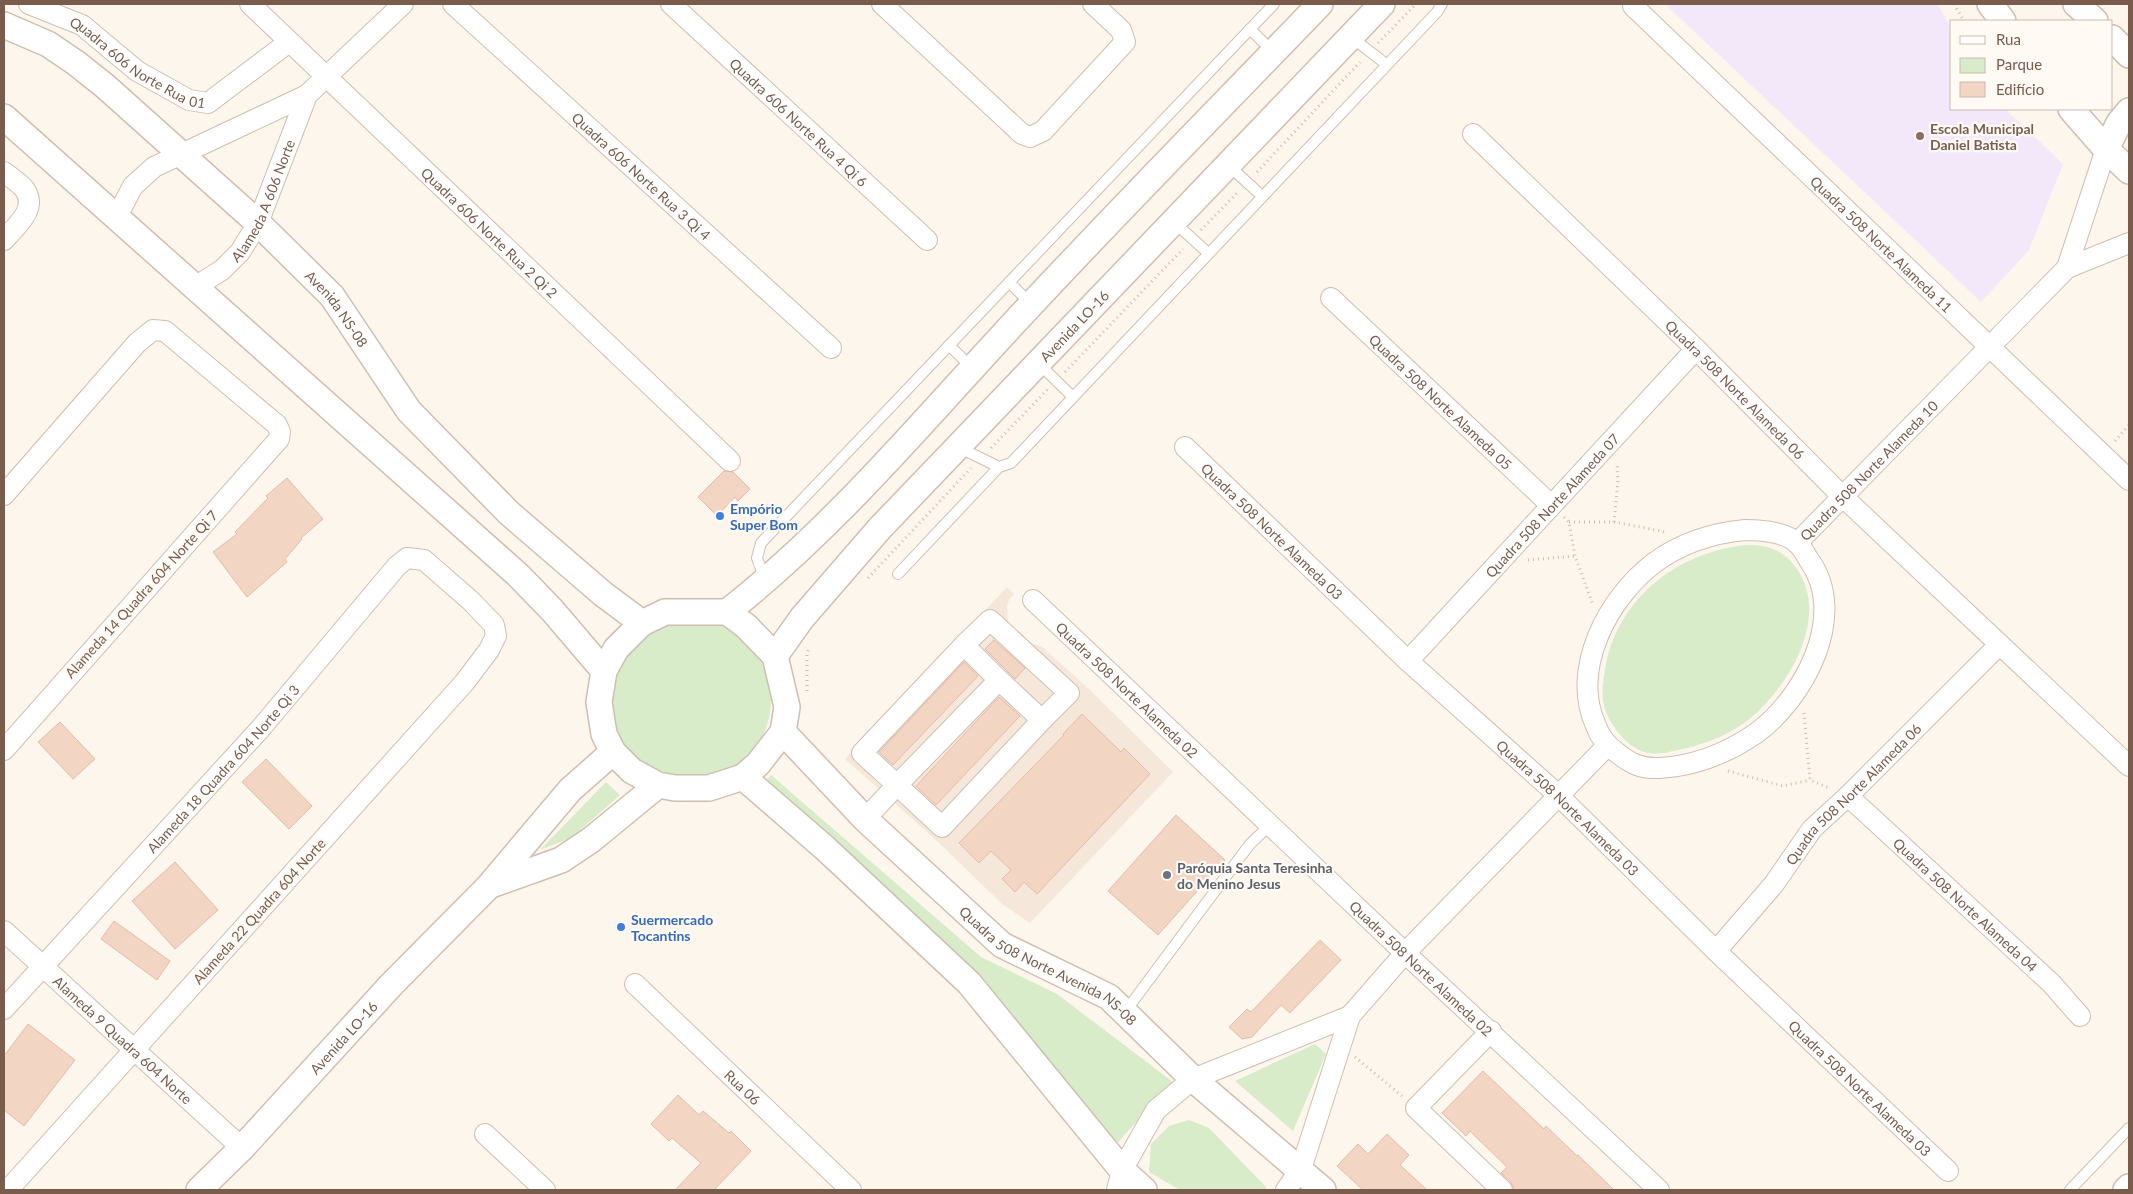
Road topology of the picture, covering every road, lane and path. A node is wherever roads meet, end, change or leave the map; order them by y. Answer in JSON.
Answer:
{"nodes":[{"id":1,"x":29,"y":4,"type":"edge"},
{"id":2,"x":250,"y":4,"type":"edge"},
{"id":3,"x":403,"y":4,"type":"edge"},
{"id":4,"x":453,"y":4,"type":"edge"},
{"id":5,"x":671,"y":4,"type":"edge"},
{"id":6,"x":882,"y":4,"type":"edge"},
{"id":7,"x":1093,"y":4,"type":"edge"},
{"id":8,"x":1274,"y":4,"type":"edge"},
{"id":9,"x":1320,"y":4,"type":"edge"},
{"id":10,"x":1382,"y":4,"type":"edge"},
{"id":11,"x":1442,"y":4,"type":"edge"},
{"id":12,"x":1954,"y":4,"type":"edge"},
{"id":13,"x":1990,"y":4,"type":"edge"},
{"id":14,"x":2076,"y":4,"type":"edge"},
{"id":15,"x":1633,"y":6,"type":"dead end"},
{"id":16,"x":1963,"y":20,"type":"edge"},
{"id":17,"x":2002,"y":20,"type":"edge"},
{"id":18,"x":2094,"y":20,"type":"edge"},
{"id":19,"x":4,"y":25,"type":"edge"},
{"id":20,"x":1250,"y":29,"type":"junction"},
{"id":21,"x":1350,"y":36,"type":"junction"},
{"id":22,"x":2113,"y":39,"type":"edge"},
{"id":23,"x":289,"y":42,"type":"junction"},
{"id":24,"x":1274,"y":52,"type":"junction"},
{"id":25,"x":2129,"y":54,"type":"edge"},
{"id":26,"x":1386,"y":64,"type":"junction"},
{"id":27,"x":327,"y":78,"type":"junction"},
{"id":28,"x":307,"y":95,"type":"junction"},
{"id":29,"x":2072,"y":110,"type":"edge"},
{"id":30,"x":2129,"y":111,"type":"edge"},
{"id":31,"x":4,"y":117,"type":"edge"},
{"id":32,"x":1473,"y":134,"type":"dead end"},
{"id":33,"x":2106,"y":149,"type":"junction"},
{"id":34,"x":180,"y":153,"type":"junction"},
{"id":35,"x":1228,"y":165,"type":"junction"},
{"id":36,"x":2129,"y":171,"type":"edge"},
{"id":37,"x":4,"y":172,"type":"edge"},
{"id":38,"x":1262,"y":196,"type":"junction"},
{"id":39,"x":116,"y":218,"type":"junction"},
{"id":40,"x":1174,"y":222,"type":"junction"},
{"id":41,"x":258,"y":223,"type":"junction"},
{"id":42,"x":4,"y":240,"type":"edge"},
{"id":43,"x":927,"y":240,"type":"dead end"},
{"id":44,"x":2129,"y":243,"type":"edge"},
{"id":45,"x":1208,"y":254,"type":"junction"},
{"id":46,"x":2067,"y":268,"type":"junction"},
{"id":47,"x":1009,"y":282,"type":"junction"},
{"id":48,"x":195,"y":287,"type":"junction"},
{"id":49,"x":1331,"y":298,"type":"dead end"},
{"id":50,"x":1032,"y":304,"type":"junction"},
{"id":51,"x":949,"y":345,"type":"junction"},
{"id":52,"x":1988,"y":347,"type":"junction"},
{"id":53,"x":831,"y":348,"type":"dead end"},
{"id":54,"x":1696,"y":349,"type":"junction"},
{"id":55,"x":1038,"y":363,"type":"junction"},
{"id":56,"x":972,"y":368,"type":"junction"},
{"id":57,"x":1073,"y":398,"type":"junction"},
{"id":58,"x":1615,"y":435,"type":"junction"},
{"id":59,"x":957,"y":446,"type":"junction"},
{"id":60,"x":1186,"y":447,"type":"dead end"},
{"id":61,"x":730,"y":461,"type":"dead end"},
{"id":62,"x":998,"y":467,"type":"junction"},
{"id":63,"x":2129,"y":480,"type":"edge"},
{"id":64,"x":4,"y":495,"type":"edge"},
{"id":65,"x":1842,"y":496,"type":"junction"},
{"id":66,"x":1551,"y":505,"type":"junction"},
{"id":67,"x":1569,"y":522,"type":"junction"},
{"id":68,"x":1614,"y":522,"type":"junction"},
{"id":69,"x":1688,"y":543,"type":"junction"},
{"id":70,"x":1797,"y":543,"type":"junction"},
{"id":71,"x":1575,"y":556,"type":"junction"},
{"id":72,"x":1500,"y":560,"type":"junction"},
{"id":73,"x":898,"y":574,"type":"dead end"},
{"id":74,"x":765,"y":581,"type":"junction"},
{"id":75,"x":1033,"y":600,"type":"dead end"},
{"id":76,"x":727,"y":612,"type":"junction"},
{"id":77,"x":642,"y":623,"type":"junction"},
{"id":78,"x":494,"y":624,"type":"joint"},
{"id":79,"x":1601,"y":631,"type":"junction"},
{"id":80,"x":964,"y":645,"type":"junction"},
{"id":81,"x":1999,"y":645,"type":"junction"},
{"id":82,"x":775,"y":656,"type":"junction"},
{"id":83,"x":1408,"y":661,"type":"junction"},
{"id":84,"x":604,"y":671,"type":"junction"},
{"id":85,"x":999,"y":680,"type":"junction"},
{"id":86,"x":1801,"y":682,"type":"junction"},
{"id":87,"x":1042,"y":720,"type":"junction"},
{"id":88,"x":783,"y":732,"type":"junction"},
{"id":89,"x":1607,"y":746,"type":"junction"},
{"id":90,"x":4,"y":750,"type":"edge"},
{"id":91,"x":613,"y":752,"type":"junction"},
{"id":92,"x":1697,"y":762,"type":"junction"},
{"id":93,"x":2129,"y":766,"type":"edge"},
{"id":94,"x":743,"y":777,"type":"junction"},
{"id":95,"x":1810,"y":780,"type":"junction"},
{"id":96,"x":658,"y":785,"type":"junction"},
{"id":97,"x":897,"y":786,"type":"junction"},
{"id":98,"x":1558,"y":794,"type":"junction"},
{"id":99,"x":1848,"y":796,"type":"junction"},
{"id":100,"x":865,"y":820,"type":"junction"},
{"id":101,"x":1270,"y":825,"type":"junction"},
{"id":102,"x":489,"y":886,"type":"junction"},
{"id":103,"x":4,"y":931,"type":"edge"},
{"id":104,"x":1716,"y":951,"type":"junction"},
{"id":105,"x":1405,"y":953,"type":"junction"},
{"id":106,"x":43,"y":965,"type":"junction"},
{"id":107,"x":635,"y":984,"type":"dead end"},
{"id":108,"x":4,"y":1009,"type":"edge"},
{"id":109,"x":1124,"y":1012,"type":"junction"},
{"id":110,"x":1350,"y":1016,"type":"junction"},
{"id":111,"x":2080,"y":1016,"type":"dead end"},
{"id":112,"x":1492,"y":1032,"type":"junction"},
{"id":113,"x":1340,"y":1046,"type":"junction"},
{"id":114,"x":135,"y":1049,"type":"junction"},
{"id":115,"x":1193,"y":1079,"type":"junction"},
{"id":116,"x":1416,"y":1108,"type":"junction"},
{"id":117,"x":2129,"y":1128,"type":"edge"},
{"id":118,"x":485,"y":1134,"type":"dead end"},
{"id":119,"x":242,"y":1148,"type":"junction"},
{"id":120,"x":1301,"y":1169,"type":"junction"},
{"id":121,"x":1948,"y":1171,"type":"dead end"},
{"id":122,"x":1119,"y":1180,"type":"edge"},
{"id":123,"x":2129,"y":1186,"type":"edge"},
{"id":124,"x":8,"y":1190,"type":"edge"},
{"id":125,"x":199,"y":1190,"type":"edge"},
{"id":126,"x":545,"y":1190,"type":"edge"},
{"id":127,"x":851,"y":1190,"type":"edge"},
{"id":128,"x":1144,"y":1190,"type":"edge"},
{"id":129,"x":1286,"y":1190,"type":"edge"},
{"id":130,"x":1323,"y":1190,"type":"edge"},
{"id":131,"x":1502,"y":1190,"type":"edge"},
{"id":132,"x":1660,"y":1190,"type":"edge"},
{"id":133,"x":2070,"y":1190,"type":"edge"},
{"id":134,"x":2126,"y":1190,"type":"edge"}],
"edges":[{"from":1,"to":23,"type":"street","name":"Quadra 606 Norte Rua 01"},
{"from":2,"to":23,"type":"street","name":"Quadra 606 Norte Rua 2 Qi 2"},
{"from":3,"to":27,"type":"street"},
{"from":4,"to":53,"type":"street","name":"Quadra 606 Norte Rua 3 Qi 4"},
{"from":5,"to":43,"type":"street","name":"Quadra 606 Norte Rua 4 Qi 6"},
{"from":6,"to":7,"type":"street"},
{"from":8,"to":20,"type":"lane"},
{"from":9,"to":24,"type":"street"},
{"from":10,"to":21,"type":"street","name":"Avenida LO-16"},
{"from":11,"to":26,"type":"lane"},
{"from":12,"to":16,"type":"path"},
{"from":13,"to":17,"type":"street"},
{"from":14,"to":18,"type":"street"},
{"from":15,"to":52,"type":"street","name":"Quadra 508 Norte Alameda 11"},
{"from":19,"to":34,"type":"street","name":"Avenida NS-08"},
{"from":20,"to":24,"type":"lane"},
{"from":20,"to":47,"type":"lane"},
{"from":21,"to":26,"type":"lane"},
{"from":21,"to":35,"type":"street","name":"Avenida LO-16"},
{"from":22,"to":25,"type":"street"},
{"from":23,"to":27,"type":"street","name":"Quadra 606 Norte Rua 2 Qi 2"},
{"from":24,"to":50,"type":"street"},
{"from":26,"to":38,"type":"lane"},
{"from":27,"to":28,"type":"street"},
{"from":27,"to":61,"type":"street","name":"Quadra 606 Norte Rua 2 Qi 2"},
{"from":28,"to":34,"type":"street"},
{"from":28,"to":41,"type":"street","name":"Alameda A 606 Norte"},
{"from":29,"to":33,"type":"street"},
{"from":30,"to":33,"type":"street"},
{"from":31,"to":39,"type":"street"},
{"from":32,"to":54,"type":"street","name":"Quadra 508 Norte Alameda 06"},
{"from":33,"to":36,"type":"street"},
{"from":33,"to":46,"type":"street"},
{"from":34,"to":39,"type":"street"},
{"from":34,"to":41,"type":"street","name":"Avenida NS-08"},
{"from":35,"to":38,"type":"lane"},
{"from":35,"to":40,"type":"street","name":"Avenida LO-16"},
{"from":37,"to":42,"type":"street"},
{"from":38,"to":45,"type":"lane"},
{"from":39,"to":48,"type":"street"},
{"from":40,"to":45,"type":"lane"},
{"from":40,"to":55,"type":"street","name":"Avenida LO-16"},
{"from":41,"to":48,"type":"street","name":"Alameda A 606 Norte"},
{"from":41,"to":77,"type":"street","name":"Avenida NS-08"},
{"from":44,"to":46,"type":"street"},
{"from":45,"to":57,"type":"lane"},
{"from":46,"to":52,"type":"street","name":"Quadra 508 Norte Alameda 10"},
{"from":47,"to":50,"type":"lane"},
{"from":47,"to":51,"type":"lane"},
{"from":48,"to":84,"type":"street"},
{"from":49,"to":66,"type":"street","name":"Quadra 508 Norte Alameda 05"},
{"from":50,"to":56,"type":"street"},
{"from":51,"to":56,"type":"lane"},
{"from":51,"to":74,"type":"lane"},
{"from":52,"to":63,"type":"street","name":"Quadra 508 Norte Alameda 11"},
{"from":52,"to":65,"type":"street","name":"Quadra 508 Norte Alameda 10"},
{"from":54,"to":58,"type":"street","name":"Quadra 508 Norte Alameda 07"},
{"from":54,"to":65,"type":"street","name":"Quadra 508 Norte Alameda 06"},
{"from":55,"to":57,"type":"lane"},
{"from":55,"to":59,"type":"street","name":"Avenida LO-16"},
{"from":56,"to":74,"type":"street"},
{"from":57,"to":62,"type":"lane"},
{"from":58,"to":66,"type":"street","name":"Quadra 508 Norte Alameda 07"},
{"from":58,"to":68,"type":"path"},
{"from":59,"to":62,"type":"lane"},
{"from":59,"to":82,"type":"street","name":"Avenida LO-16"},
{"from":60,"to":83,"type":"street","name":"Quadra 508 Norte Alameda 03"},
{"from":62,"to":73,"type":"lane"},
{"from":64,"to":90,"type":"street","name":"Alameda 14 Quadra 604 Norte Qi 7"},
{"from":65,"to":70,"type":"street","name":"Quadra 508 Norte Alameda 10"},
{"from":65,"to":81,"type":"street","name":"Quadra 508 Norte Alameda 06"},
{"from":66,"to":67,"type":"path"},
{"from":66,"to":72,"type":"street","name":"Quadra 508 Norte Alameda 07"},
{"from":67,"to":68,"type":"path"},
{"from":67,"to":71,"type":"path"},
{"from":68,"to":69,"type":"path"},
{"from":69,"to":70,"type":"street","name":"Quadra 508 Norte Alameda 10"},
{"from":69,"to":79,"type":"street","name":"Quadra 508 Norte Alameda 10"},
{"from":70,"to":86,"type":"street"},
{"from":71,"to":72,"type":"path"},
{"from":71,"to":79,"type":"path"},
{"from":72,"to":83,"type":"street","name":"Quadra 508 Norte Alameda 07"},
{"from":74,"to":76,"type":"street"},
{"from":75,"to":101,"type":"street","name":"Quadra 508 Norte Alameda 02"},
{"from":76,"to":77,"type":"street"},
{"from":76,"to":82,"type":"street"},
{"from":77,"to":84,"type":"street"},
{"from":78,"to":106,"type":"street","name":"Alameda 18 Quadra 604 Norte Qi 3"},
{"from":78,"to":114,"type":"street","name":"Alameda 22 Quadra 604 Norte"},
{"from":79,"to":89,"type":"street","name":"Quadra 508 Norte Alameda 10"},
{"from":80,"to":85,"type":"street"},
{"from":80,"to":87,"type":"street"},
{"from":80,"to":97,"type":"street"},
{"from":81,"to":93,"type":"street","name":"Quadra 508 Norte Alameda 06"},
{"from":81,"to":99,"type":"street","name":"Quadra 508 Norte Alameda 06"},
{"from":82,"to":88,"type":"street"},
{"from":83,"to":98,"type":"street","name":"Quadra 508 Norte Alameda 03"},
{"from":84,"to":91,"type":"street"},
{"from":85,"to":87,"type":"street"},
{"from":85,"to":97,"type":"street"},
{"from":86,"to":92,"type":"street"},
{"from":86,"to":95,"type":"path"},
{"from":87,"to":97,"type":"street"},
{"from":88,"to":94,"type":"street"},
{"from":88,"to":100,"type":"street","name":"Quadra 508 Norte Avenida NS-08"},
{"from":89,"to":92,"type":"street"},
{"from":89,"to":98,"type":"street"},
{"from":91,"to":96,"type":"street"},
{"from":91,"to":102,"type":"street","name":"Avenida LO-16"},
{"from":92,"to":95,"type":"path"},
{"from":94,"to":96,"type":"street"},
{"from":94,"to":122,"type":"street"},
{"from":95,"to":99,"type":"path"},
{"from":96,"to":102,"type":"street","name":"Avenida LO-16"},
{"from":97,"to":100,"type":"street"},
{"from":98,"to":104,"type":"street","name":"Quadra 508 Norte Alameda 03"},
{"from":98,"to":105,"type":"street"},
{"from":99,"to":104,"type":"street","name":"Quadra 508 Norte Alameda 06"},
{"from":99,"to":111,"type":"street","name":"Quadra 508 Norte Alameda 04"},
{"from":100,"to":109,"type":"street","name":"Quadra 508 Norte Avenida NS-08"},
{"from":101,"to":105,"type":"street","name":"Quadra 508 Norte Alameda 02"},
{"from":101,"to":109,"type":"lane"},
{"from":102,"to":119,"type":"street","name":"Avenida LO-16"},
{"from":103,"to":106,"type":"street","name":"Alameda 9 Quadra 604 Norte"},
{"from":104,"to":121,"type":"street","name":"Quadra 508 Norte Alameda 03"},
{"from":105,"to":110,"type":"street"},
{"from":105,"to":112,"type":"street","name":"Quadra 508 Norte Alameda 02"},
{"from":106,"to":108,"type":"street","name":"Alameda 18 Quadra 604 Norte Qi 3"},
{"from":106,"to":114,"type":"street","name":"Alameda 9 Quadra 604 Norte"},
{"from":107,"to":127,"type":"street","name":"Rua 06"},
{"from":109,"to":115,"type":"street","name":"Quadra 508 Norte Avenida NS-08"},
{"from":110,"to":113,"type":"street"},
{"from":110,"to":115,"type":"street"},
{"from":112,"to":116,"type":"street"},
{"from":112,"to":132,"type":"street","name":"Quadra 508 Norte Alameda 02"},
{"from":113,"to":116,"type":"path"},
{"from":113,"to":120,"type":"street"},
{"from":114,"to":119,"type":"street","name":"Alameda 9 Quadra 604 Norte"},
{"from":114,"to":124,"type":"street","name":"Alameda 22 Quadra 604 Norte"},
{"from":115,"to":120,"type":"street","name":"Quadra 508 Norte Avenida NS-08"},
{"from":115,"to":122,"type":"street"},
{"from":116,"to":131,"type":"street"},
{"from":117,"to":133,"type":"lane"},
{"from":118,"to":126,"type":"street"},
{"from":119,"to":125,"type":"street","name":"Avenida LO-16"},
{"from":120,"to":129,"type":"street"},
{"from":120,"to":130,"type":"street","name":"Quadra 508 Norte Avenida NS-08"},
{"from":122,"to":128,"type":"street"},
{"from":123,"to":134,"type":"street"}]}
